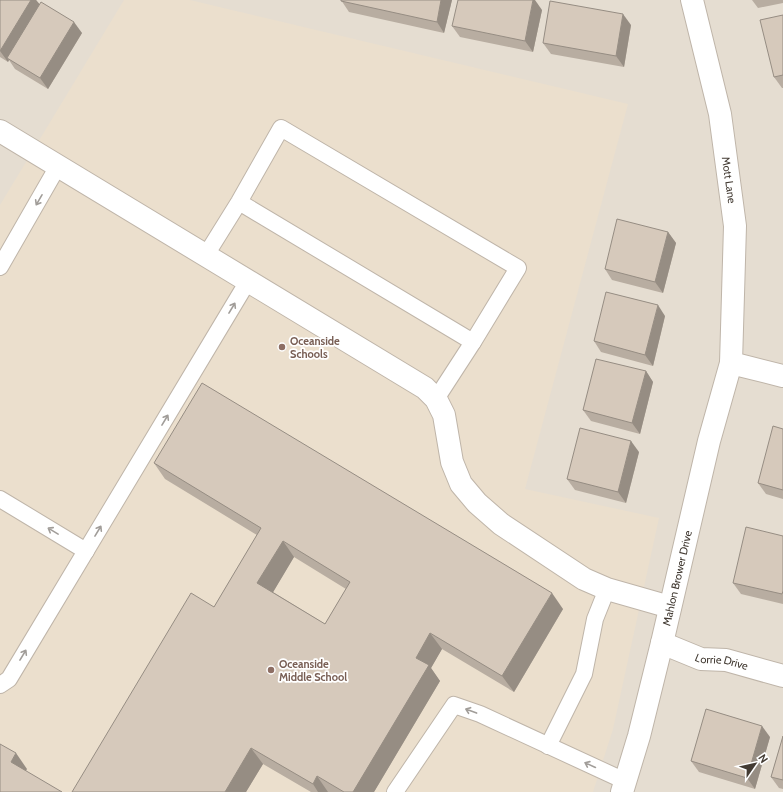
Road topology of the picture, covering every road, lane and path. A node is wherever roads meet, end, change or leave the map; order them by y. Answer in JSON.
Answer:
{"nodes":[{"id":1,"x":692,"y":0,"type":"edge"},
{"id":2,"x":0,"y":131,"type":"edge"},
{"id":3,"x":58,"y":166,"type":"junction"},
{"id":4,"x":239,"y":202,"type":"junction"},
{"id":5,"x":206,"y":255,"type":"junction"},
{"id":6,"x":0,"y":267,"type":"edge"},
{"id":7,"x":248,"y":281,"type":"junction"},
{"id":8,"x":473,"y":342,"type":"junction"},
{"id":9,"x":731,"y":363,"type":"junction"},
{"id":10,"x":783,"y":376,"type":"edge"},
{"id":11,"x":436,"y":399,"type":"junction"},
{"id":12,"x":0,"y":499,"type":"edge"},
{"id":13,"x":86,"y":551,"type":"junction"},
{"id":14,"x":607,"y":589,"type":"junction"},
{"id":15,"x":670,"y":607,"type":"junction"},
{"id":16,"x":662,"y":642,"type":"junction"},
{"id":17,"x":783,"y":676,"type":"edge"},
{"id":18,"x":0,"y":685,"type":"edge"},
{"id":19,"x":548,"y":746,"type":"junction"},
{"id":20,"x":623,"y":787,"type":"edge"},
{"id":21,"x":395,"y":792,"type":"edge"}],
"edges":[{"from":1,"to":9,"type":"street","name":"Mott Lane"},
{"from":2,"to":3,"type":"street"},
{"from":3,"to":5,"type":"street"},
{"from":3,"to":6,"type":"lane","one_way":true},
{"from":4,"to":5,"type":"lane"},
{"from":4,"to":8,"type":"lane"},
{"from":4,"to":8,"type":"lane"},
{"from":5,"to":7,"type":"street"},
{"from":7,"to":11,"type":"street"},
{"from":13,"to":7,"type":"lane","one_way":true},
{"from":8,"to":11,"type":"lane"},
{"from":9,"to":10,"type":"street"},
{"from":9,"to":15,"type":"street","name":"Mahlon Brower Drive"},
{"from":11,"to":14,"type":"street"},
{"from":13,"to":12,"type":"lane","one_way":true},
{"from":18,"to":13,"type":"lane","one_way":true},
{"from":14,"to":15,"type":"street"},
{"from":14,"to":19,"type":"lane"},
{"from":15,"to":16,"type":"street","name":"Mahlon Brower Drive"},
{"from":16,"to":17,"type":"street","name":"Lorrie Drive"},
{"from":16,"to":20,"type":"street","name":"Mahlon Brower Drive"},
{"from":20,"to":19,"type":"lane","one_way":true},
{"from":19,"to":21,"type":"lane","one_way":true}]}
